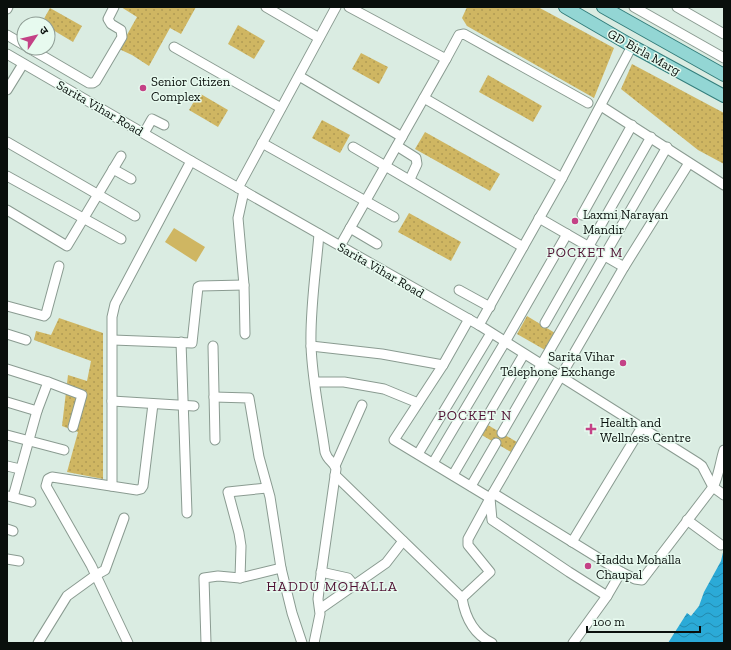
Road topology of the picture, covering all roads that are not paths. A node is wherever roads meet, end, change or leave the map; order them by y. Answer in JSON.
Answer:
{"nodes":[{"id":1,"x":266,"y":7,"type":"edge"},
{"id":2,"x":336,"y":7,"type":"edge"},
{"id":3,"x":349,"y":7,"type":"edge"},
{"id":4,"x":565,"y":7,"type":"edge"},
{"id":5,"x":634,"y":7,"type":"edge"},
{"id":6,"x":678,"y":7,"type":"edge"},
{"id":7,"x":112,"y":8,"type":"edge"},
{"id":8,"x":611,"y":9,"type":"edge"},
{"id":9,"x":724,"y":34,"type":"edge"},
{"id":10,"x":7,"y":35,"type":"edge"},
{"id":11,"x":319,"y":38,"type":"junction"},
{"id":12,"x":16,"y":40,"type":"edge"},
{"id":13,"x":174,"y":46,"type":"dead end"},
{"id":14,"x":632,"y":46,"type":"junction"},
{"id":15,"x":7,"y":54,"type":"edge"},
{"id":16,"x":43,"y":56,"type":"edge"},
{"id":17,"x":446,"y":58,"type":"junction"},
{"id":18,"x":724,"y":58,"type":"edge"},
{"id":19,"x":23,"y":64,"type":"junction"},
{"id":20,"x":724,"y":75,"type":"edge"},
{"id":21,"x":298,"y":76,"type":"junction"},
{"id":22,"x":89,"y":83,"type":"junction"},
{"id":23,"x":7,"y":90,"type":"edge"},
{"id":24,"x":724,"y":96,"type":"edge"},
{"id":25,"x":82,"y":98,"type":"junction"},
{"id":26,"x":424,"y":98,"type":"junction"},
{"id":27,"x":588,"y":103,"type":"dead end"},
{"id":28,"x":601,"y":106,"type":"junction"},
{"id":29,"x":281,"y":108,"type":"junction"},
{"id":30,"x":164,"y":124,"type":"dead end"},
{"id":31,"x":632,"y":125,"type":"junction"},
{"id":32,"x":144,"y":134,"type":"junction"},
{"id":33,"x":402,"y":137,"type":"junction"},
{"id":34,"x":651,"y":137,"type":"junction"},
{"id":35,"x":7,"y":142,"type":"edge"},
{"id":36,"x":262,"y":143,"type":"junction"},
{"id":37,"x":353,"y":146,"type":"dead end"},
{"id":38,"x":397,"y":146,"type":"junction"},
{"id":39,"x":667,"y":147,"type":"junction"},
{"id":40,"x":121,"y":156,"type":"dead end"},
{"id":41,"x":191,"y":161,"type":"junction"},
{"id":42,"x":689,"y":162,"type":"junction"},
{"id":43,"x":386,"y":165,"type":"junction"},
{"id":44,"x":113,"y":169,"type":"junction"},
{"id":45,"x":7,"y":176,"type":"edge"},
{"id":46,"x":562,"y":178,"type":"junction"},
{"id":47,"x":131,"y":179,"type":"dead end"},
{"id":48,"x":410,"y":179,"type":"junction"},
{"id":49,"x":724,"y":185,"type":"edge"},
{"id":50,"x":241,"y":189,"type":"junction"},
{"id":51,"x":98,"y":195,"type":"junction"},
{"id":52,"x":366,"y":201,"type":"junction"},
{"id":53,"x":7,"y":210,"type":"edge"},
{"id":54,"x":582,"y":215,"type":"dead end"},
{"id":55,"x":135,"y":216,"type":"dead end"},
{"id":56,"x":394,"y":217,"type":"dead end"},
{"id":57,"x":539,"y":218,"type":"junction"},
{"id":58,"x":84,"y":219,"type":"junction"},
{"id":59,"x":350,"y":228,"type":"junction"},
{"id":60,"x":319,"y":234,"type":"junction"},
{"id":61,"x":567,"y":234,"type":"junction"},
{"id":62,"x":121,"y":239,"type":"dead end"},
{"id":63,"x":378,"y":244,"type":"dead end"},
{"id":64,"x":340,"y":246,"type":"junction"},
{"id":65,"x":588,"y":246,"type":"junction"},
{"id":66,"x":523,"y":247,"type":"junction"},
{"id":67,"x":604,"y":256,"type":"junction"},
{"id":68,"x":59,"y":266,"type":"dead end"},
{"id":69,"x":624,"y":267,"type":"junction"},
{"id":70,"x":244,"y":285,"type":"junction"},
{"id":71,"x":459,"y":290,"type":"dead end"},
{"id":72,"x":7,"y":306,"type":"edge"},
{"id":73,"x":490,"y":307,"type":"junction"},
{"id":74,"x":469,"y":319,"type":"junction"},
{"id":75,"x":545,"y":323,"type":"dead end"},
{"id":76,"x":479,"y":325,"type":"junction"},
{"id":77,"x":491,"y":333,"type":"junction"},
{"id":78,"x":7,"y":334,"type":"edge"},
{"id":79,"x":245,"y":334,"type":"dead end"},
{"id":80,"x":26,"y":340,"type":"dead end"},
{"id":81,"x":113,"y":340,"type":"junction"},
{"id":82,"x":181,"y":342,"type":"junction"},
{"id":83,"x":505,"y":342,"type":"junction"},
{"id":84,"x":212,"y":346,"type":"dead end"},
{"id":85,"x":311,"y":346,"type":"junction"},
{"id":86,"x":524,"y":354,"type":"junction"},
{"id":87,"x":443,"y":365,"type":"junction"},
{"id":88,"x":541,"y":365,"type":"junction"},
{"id":89,"x":7,"y":369,"type":"edge"},
{"id":90,"x":560,"y":377,"type":"junction"},
{"id":91,"x":48,"y":382,"type":"junction"},
{"id":92,"x":315,"y":382,"type":"junction"},
{"id":93,"x":214,"y":397,"type":"junction"},
{"id":94,"x":112,"y":401,"type":"junction"},
{"id":95,"x":7,"y":402,"type":"edge"},
{"id":96,"x":418,"y":403,"type":"junction"},
{"id":97,"x":153,"y":404,"type":"junction"},
{"id":98,"x":362,"y":405,"type":"dead end"},
{"id":99,"x":182,"y":406,"type":"junction"},
{"id":100,"x":194,"y":406,"type":"dead end"},
{"id":101,"x":37,"y":411,"type":"junction"},
{"id":102,"x":72,"y":427,"type":"dead end"},
{"id":103,"x":642,"y":428,"type":"junction"},
{"id":104,"x":502,"y":433,"type":"dead end"},
{"id":105,"x":7,"y":435,"type":"edge"},
{"id":106,"x":28,"y":440,"type":"junction"},
{"id":107,"x":215,"y":440,"type":"dead end"},
{"id":108,"x":496,"y":443,"type":"dead end"},
{"id":109,"x":64,"y":450,"type":"dead end"},
{"id":110,"x":724,"y":450,"type":"edge"},
{"id":111,"x":418,"y":454,"type":"junction"},
{"id":112,"x":433,"y":463,"type":"junction"},
{"id":113,"x":7,"y":466,"type":"edge"},
{"id":114,"x":20,"y":469,"type":"junction"},
{"id":115,"x":335,"y":471,"type":"junction"},
{"id":116,"x":453,"y":475,"type":"junction"},
{"id":117,"x":112,"y":486,"type":"junction"},
{"id":118,"x":471,"y":486,"type":"junction"},
{"id":119,"x":713,"y":487,"type":"junction"},
{"id":120,"x":267,"y":488,"type":"junction"},
{"id":121,"x":492,"y":495,"type":"junction"},
{"id":122,"x":724,"y":495,"type":"edge"},
{"id":123,"x":10,"y":496,"type":"edge"},
{"id":124,"x":32,"y":502,"type":"dead end"},
{"id":125,"x":187,"y":513,"type":"dead end"},
{"id":126,"x":124,"y":518,"type":"dead end"},
{"id":127,"x":687,"y":520,"type":"junction"},
{"id":128,"x":402,"y":541,"type":"junction"},
{"id":129,"x":572,"y":542,"type":"junction"},
{"id":130,"x":721,"y":545,"type":"dead end"},
{"id":131,"x":7,"y":559,"type":"edge"},
{"id":132,"x":19,"y":561,"type":"dead end"},
{"id":133,"x":281,"y":568,"type":"junction"},
{"id":134,"x":321,"y":572,"type":"junction"},
{"id":135,"x":621,"y":572,"type":"junction"},
{"id":136,"x":96,"y":575,"type":"junction"},
{"id":137,"x":240,"y":578,"type":"junction"},
{"id":138,"x":354,"y":585,"type":"junction"},
{"id":139,"x":607,"y":596,"type":"junction"},
{"id":140,"x":462,"y":598,"type":"junction"},
{"id":141,"x":320,"y":609,"type":"junction"},
{"id":142,"x":38,"y":643,"type":"edge"},
{"id":143,"x":128,"y":643,"type":"edge"},
{"id":144,"x":206,"y":643,"type":"edge"},
{"id":145,"x":302,"y":643,"type":"edge"},
{"id":146,"x":314,"y":643,"type":"edge"},
{"id":147,"x":492,"y":643,"type":"edge"},
{"id":148,"x":573,"y":643,"type":"edge"}],
"edges":[{"from":1,"to":11,"type":"street"},
{"from":2,"to":11,"type":"street"},
{"from":3,"to":17,"type":"street"},
{"from":4,"to":14,"type":"main road","name":"GD Birla Marg"},
{"from":5,"to":18,"type":"street"},
{"from":6,"to":9,"type":"street"},
{"from":7,"to":22,"type":"street"},
{"from":8,"to":20,"type":"main road","name":"GD Birla Marg"},
{"from":10,"to":12,"type":"street"},
{"from":11,"to":21,"type":"street"},
{"from":13,"to":29,"type":"street"},
{"from":14,"to":24,"type":"main road","name":"GD Birla Marg"},
{"from":14,"to":28,"type":"street"},
{"from":15,"to":19,"type":"street","name":"Sarita Vihar Road"},
{"from":16,"to":22,"type":"street"},
{"from":17,"to":26,"type":"street"},
{"from":17,"to":27,"type":"street"},
{"from":19,"to":23,"type":"street"},
{"from":19,"to":25,"type":"street","name":"Sarita Vihar Road"},
{"from":21,"to":29,"type":"street"},
{"from":21,"to":33,"type":"street"},
{"from":22,"to":25,"type":"street"},
{"from":25,"to":32,"type":"street","name":"Sarita Vihar Road"},
{"from":26,"to":33,"type":"street"},
{"from":26,"to":46,"type":"street"},
{"from":28,"to":31,"type":"street"},
{"from":28,"to":46,"type":"street"},
{"from":29,"to":36,"type":"street"},
{"from":30,"to":32,"type":"street"},
{"from":31,"to":34,"type":"street"},
{"from":31,"to":54,"type":"street"},
{"from":32,"to":41,"type":"street","name":"Sarita Vihar Road"},
{"from":33,"to":38,"type":"street"},
{"from":34,"to":39,"type":"street"},
{"from":34,"to":65,"type":"street"},
{"from":35,"to":51,"type":"street"},
{"from":36,"to":50,"type":"street"},
{"from":36,"to":52,"type":"street"},
{"from":37,"to":43,"type":"street"},
{"from":38,"to":43,"type":"street"},
{"from":38,"to":48,"type":"street"},
{"from":39,"to":42,"type":"street"},
{"from":39,"to":67,"type":"street"},
{"from":40,"to":44,"type":"street"},
{"from":41,"to":50,"type":"street","name":"Sarita Vihar Road"},
{"from":41,"to":81,"type":"street"},
{"from":42,"to":49,"type":"street"},
{"from":42,"to":69,"type":"street"},
{"from":43,"to":48,"type":"street"},
{"from":43,"to":52,"type":"street"},
{"from":44,"to":47,"type":"street"},
{"from":44,"to":51,"type":"street"},
{"from":45,"to":58,"type":"street"},
{"from":46,"to":57,"type":"street"},
{"from":48,"to":66,"type":"street"},
{"from":50,"to":60,"type":"street","name":"Sarita Vihar Road"},
{"from":50,"to":70,"type":"street"},
{"from":51,"to":55,"type":"street"},
{"from":51,"to":58,"type":"street"},
{"from":52,"to":56,"type":"street"},
{"from":52,"to":59,"type":"street"},
{"from":53,"to":58,"type":"street"},
{"from":57,"to":61,"type":"street"},
{"from":57,"to":66,"type":"street"},
{"from":58,"to":62,"type":"street"},
{"from":59,"to":63,"type":"street"},
{"from":59,"to":64,"type":"street"},
{"from":60,"to":64,"type":"street","name":"Sarita Vihar Road"},
{"from":60,"to":85,"type":"street"},
{"from":61,"to":65,"type":"street"},
{"from":61,"to":83,"type":"street"},
{"from":64,"to":74,"type":"street","name":"Sarita Vihar Road"},
{"from":65,"to":67,"type":"street"},
{"from":65,"to":75,"type":"street"},
{"from":66,"to":73,"type":"street"},
{"from":67,"to":69,"type":"street"},
{"from":67,"to":88,"type":"street"},
{"from":68,"to":72,"type":"street"},
{"from":69,"to":90,"type":"street"},
{"from":70,"to":79,"type":"street"},
{"from":70,"to":82,"type":"street"},
{"from":71,"to":73,"type":"street"},
{"from":73,"to":76,"type":"street"},
{"from":74,"to":76,"type":"street","name":"Sarita Vihar Road"},
{"from":74,"to":87,"type":"street"},
{"from":76,"to":77,"type":"street","name":"Sarita Vihar Road"},
{"from":77,"to":83,"type":"street","name":"Sarita Vihar Road"},
{"from":77,"to":111,"type":"street"},
{"from":78,"to":80,"type":"street"},
{"from":81,"to":82,"type":"street"},
{"from":81,"to":94,"type":"street"},
{"from":82,"to":99,"type":"street"},
{"from":83,"to":86,"type":"street","name":"Sarita Vihar Road"},
{"from":83,"to":112,"type":"street"},
{"from":84,"to":93,"type":"street"},
{"from":85,"to":87,"type":"street"},
{"from":85,"to":92,"type":"street"},
{"from":86,"to":88,"type":"street","name":"Sarita Vihar Road"},
{"from":86,"to":116,"type":"street"},
{"from":87,"to":96,"type":"street"},
{"from":88,"to":90,"type":"street","name":"Sarita Vihar Road"},
{"from":88,"to":104,"type":"street"},
{"from":89,"to":91,"type":"street"},
{"from":90,"to":103,"type":"street","name":"Sarita Vihar Road"},
{"from":90,"to":121,"type":"street"},
{"from":91,"to":101,"type":"street"},
{"from":91,"to":102,"type":"street"},
{"from":92,"to":96,"type":"street"},
{"from":92,"to":115,"type":"street"},
{"from":93,"to":107,"type":"street"},
{"from":93,"to":120,"type":"street"},
{"from":94,"to":97,"type":"street"},
{"from":94,"to":117,"type":"street"},
{"from":95,"to":101,"type":"street"},
{"from":96,"to":111,"type":"street"},
{"from":97,"to":99,"type":"street"},
{"from":97,"to":117,"type":"street"},
{"from":98,"to":115,"type":"street"},
{"from":99,"to":100,"type":"street"},
{"from":99,"to":125,"type":"street"},
{"from":101,"to":106,"type":"street"},
{"from":103,"to":119,"type":"street","name":"Sarita Vihar Road"},
{"from":103,"to":129,"type":"street"},
{"from":105,"to":106,"type":"street"},
{"from":106,"to":109,"type":"street"},
{"from":106,"to":114,"type":"street"},
{"from":108,"to":118,"type":"street"},
{"from":110,"to":119,"type":"street"},
{"from":111,"to":112,"type":"street"},
{"from":112,"to":116,"type":"street"},
{"from":113,"to":114,"type":"street"},
{"from":114,"to":123,"type":"street"},
{"from":115,"to":128,"type":"street"},
{"from":115,"to":134,"type":"street"},
{"from":116,"to":118,"type":"street"},
{"from":117,"to":136,"type":"street"},
{"from":118,"to":121,"type":"street"},
{"from":119,"to":122,"type":"street"},
{"from":119,"to":127,"type":"street"},
{"from":120,"to":133,"type":"street"},
{"from":120,"to":137,"type":"street"},
{"from":121,"to":129,"type":"street"},
{"from":121,"to":139,"type":"street"},
{"from":121,"to":140,"type":"street"},
{"from":123,"to":124,"type":"street"},
{"from":126,"to":136,"type":"street"},
{"from":127,"to":130,"type":"street"},
{"from":127,"to":135,"type":"street"},
{"from":128,"to":138,"type":"street"},
{"from":128,"to":140,"type":"street"},
{"from":129,"to":135,"type":"street"},
{"from":131,"to":132,"type":"street"},
{"from":133,"to":137,"type":"street"},
{"from":133,"to":145,"type":"street"},
{"from":134,"to":138,"type":"street"},
{"from":134,"to":141,"type":"street"},
{"from":135,"to":139,"type":"street"},
{"from":136,"to":142,"type":"street"},
{"from":136,"to":143,"type":"street"},
{"from":137,"to":144,"type":"street"},
{"from":138,"to":141,"type":"street"},
{"from":139,"to":148,"type":"street"},
{"from":140,"to":147,"type":"street"},
{"from":141,"to":146,"type":"street"}]}
